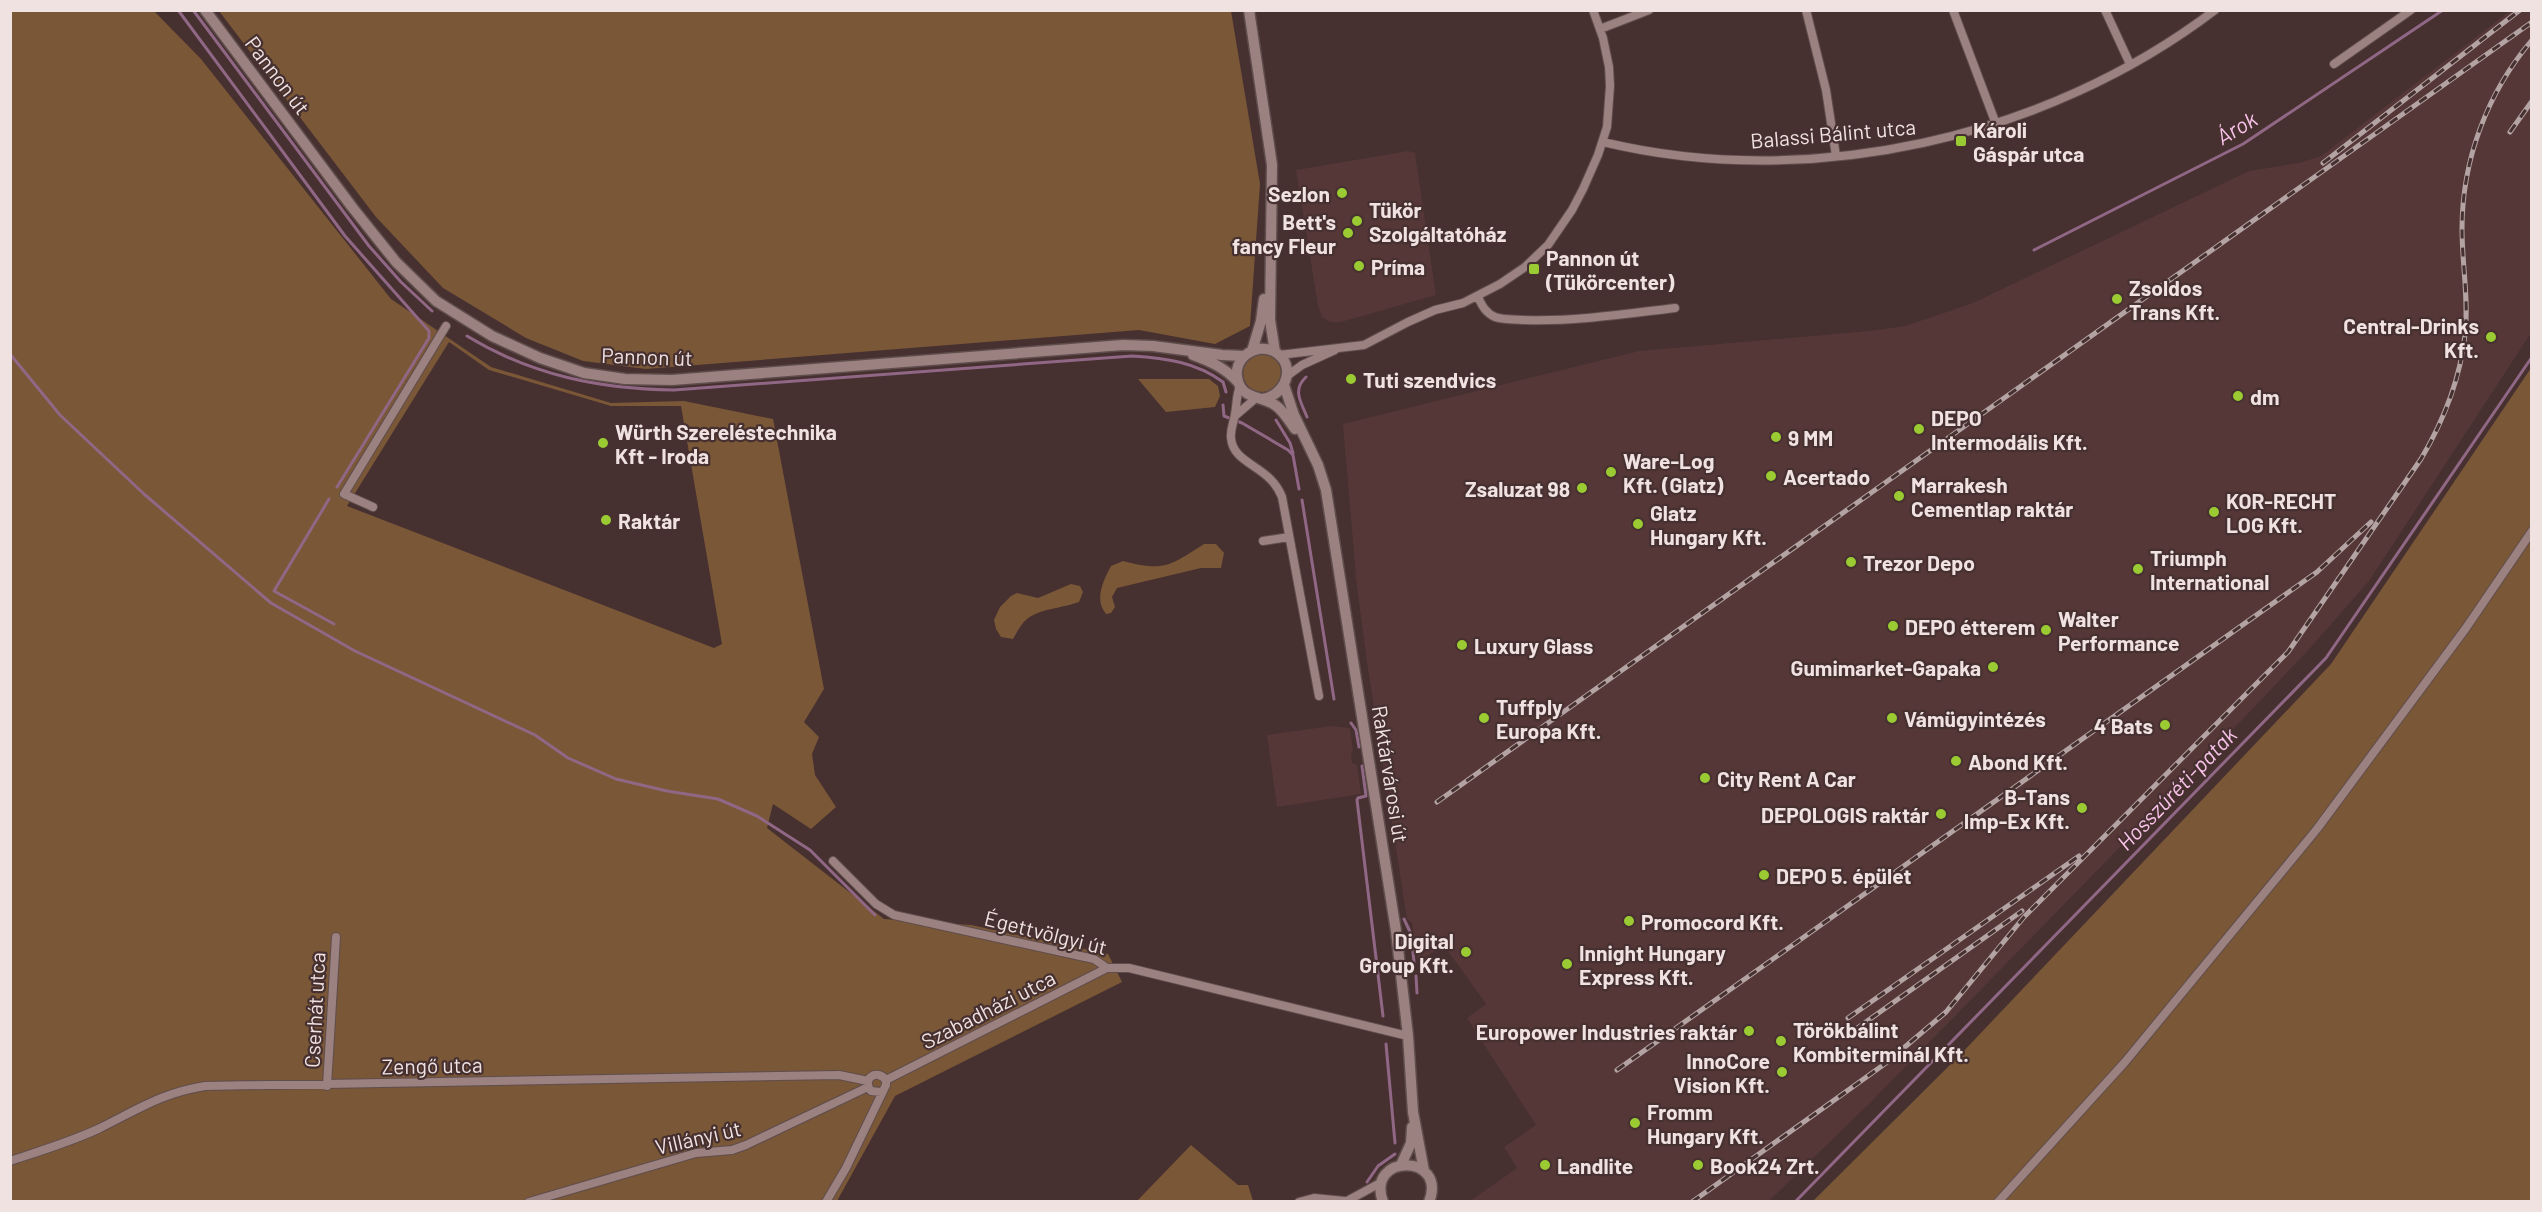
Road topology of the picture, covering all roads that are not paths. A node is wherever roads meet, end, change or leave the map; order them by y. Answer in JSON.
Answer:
{"nodes":[{"id":1,"x":205,"y":10,"type":"edge"},
{"id":2,"x":1249,"y":10,"type":"edge"},
{"id":3,"x":1593,"y":10,"type":"edge"},
{"id":4,"x":1649,"y":10,"type":"edge"},
{"id":5,"x":1806,"y":10,"type":"edge"},
{"id":6,"x":1953,"y":10,"type":"edge"},
{"id":7,"x":2105,"y":10,"type":"edge"},
{"id":8,"x":2215,"y":10,"type":"edge"},
{"id":9,"x":2410,"y":10,"type":"edge"},
{"id":10,"x":1600,"y":28,"type":"junction"},
{"id":11,"x":2130,"y":64,"type":"junction"},
{"id":12,"x":2334,"y":64,"type":"dead end"},
{"id":13,"x":1996,"y":124,"type":"junction"},
{"id":14,"x":1604,"y":142,"type":"junction"},
{"id":15,"x":1836,"y":156,"type":"junction"},
{"id":16,"x":1270,"y":248,"type":"junction"},
{"id":17,"x":1478,"y":297,"type":"junction"},
{"id":18,"x":1675,"y":308,"type":"dead end"},
{"id":19,"x":446,"y":326,"type":"dead end"},
{"id":20,"x":1173,"y":348,"type":"junction"},
{"id":21,"x":1336,"y":350,"type":"junction"},
{"id":22,"x":1248,"y":353,"type":"junction"},
{"id":23,"x":1276,"y":354,"type":"junction"},
{"id":24,"x":1286,"y":380,"type":"junction"},
{"id":25,"x":1239,"y":384,"type":"junction"},
{"id":26,"x":1259,"y":399,"type":"junction"},
{"id":27,"x":1235,"y":416,"type":"junction"},
{"id":28,"x":1308,"y":445,"type":"junction"},
{"id":29,"x":374,"y":507,"type":"dead end"},
{"id":30,"x":2532,"y":531,"type":"edge"},
{"id":31,"x":1289,"y":537,"type":"junction"},
{"id":32,"x":1263,"y":541,"type":"dead end"},
{"id":33,"x":1319,"y":696,"type":"dead end"},
{"id":34,"x":833,"y":861,"type":"dead end"},
{"id":35,"x":336,"y":937,"type":"dead end"},
{"id":36,"x":1107,"y":968,"type":"junction"},
{"id":37,"x":1408,"y":1036,"type":"junction"},
{"id":38,"x":886,"y":1080,"type":"junction"},
{"id":39,"x":868,"y":1084,"type":"junction"},
{"id":40,"x":327,"y":1086,"type":"junction"},
{"id":41,"x":881,"y":1092,"type":"junction"},
{"id":42,"x":1413,"y":1112,"type":"junction"},
{"id":43,"x":10,"y":1161,"type":"edge"},
{"id":44,"x":1401,"y":1165,"type":"junction"},
{"id":45,"x":1424,"y":1171,"type":"junction"},
{"id":46,"x":1382,"y":1182,"type":"junction"},
{"id":47,"x":1348,"y":1201,"type":"edge"},
{"id":48,"x":529,"y":1202,"type":"edge"},
{"id":49,"x":826,"y":1202,"type":"edge"},
{"id":50,"x":1299,"y":1202,"type":"edge"},
{"id":51,"x":1383,"y":1202,"type":"edge"},
{"id":52,"x":1429,"y":1202,"type":"edge"},
{"id":53,"x":1998,"y":1202,"type":"edge"}],
"edges":[{"from":1,"to":20,"type":"main road","name":"Pannon út"},
{"from":2,"to":16,"type":"main road"},
{"from":3,"to":10,"type":"street"},
{"from":4,"to":10,"type":"street"},
{"from":5,"to":15,"type":"street"},
{"from":6,"to":13,"type":"street"},
{"from":7,"to":11,"type":"street"},
{"from":8,"to":11,"type":"street","name":"Balassi Bálint utca"},
{"from":9,"to":12,"type":"street"},
{"from":10,"to":14,"type":"street"},
{"from":11,"to":13,"type":"street","name":"Balassi Bálint utca"},
{"from":13,"to":15,"type":"street","name":"Balassi Bálint utca"},
{"from":14,"to":15,"type":"street","name":"Balassi Bálint utca"},
{"from":14,"to":17,"type":"street"},
{"from":16,"to":22,"type":"main road"},
{"from":16,"to":23,"type":"main road","name":"Raktárvárosi út"},
{"from":17,"to":18,"type":"street"},
{"from":17,"to":21,"type":"street"},
{"from":19,"to":29,"type":"street"},
{"from":20,"to":22,"type":"main road","name":"Pannon út"},
{"from":20,"to":25,"type":"main road","name":"Pannon út"},
{"from":21,"to":23,"type":"street"},
{"from":21,"to":24,"type":"street"},
{"from":22,"to":23,"type":"main road"},
{"from":22,"to":25,"type":"main road"},
{"from":23,"to":24,"type":"main road","name":"Raktárvárosi út"},
{"from":24,"to":26,"type":"main road"},
{"from":24,"to":28,"type":"main road","name":"Raktárvárosi út"},
{"from":25,"to":26,"type":"main road","name":"Raktárvárosi út"},
{"from":25,"to":27,"type":"street"},
{"from":26,"to":27,"type":"street"},
{"from":26,"to":28,"type":"main road","name":"Raktárvárosi út"},
{"from":27,"to":31,"type":"street"},
{"from":28,"to":37,"type":"main road","name":"Raktárvárosi út"},
{"from":30,"to":53,"type":"street"},
{"from":31,"to":32,"type":"street"},
{"from":31,"to":33,"type":"street"},
{"from":34,"to":36,"type":"street","name":"Égettvölgyi út"},
{"from":35,"to":40,"type":"street","name":"Cserhát utca"},
{"from":36,"to":37,"type":"street","name":"Égettvölgyi út"},
{"from":36,"to":38,"type":"street","name":"Szabadházi utca"},
{"from":37,"to":42,"type":"main road","name":"Raktárvárosi út"},
{"from":38,"to":39,"type":"street"},
{"from":38,"to":41,"type":"street"},
{"from":39,"to":40,"type":"street","name":"Zengő utca"},
{"from":39,"to":41,"type":"street"},
{"from":39,"to":48,"type":"street","name":"Villányi út"},
{"from":40,"to":43,"type":"street","name":"Zengő utca"},
{"from":41,"to":49,"type":"street"},
{"from":42,"to":44,"type":"main road","name":"Raktárvárosi út"},
{"from":42,"to":45,"type":"main road","name":"Raktárvárosi út"},
{"from":44,"to":45,"type":"main road"},
{"from":44,"to":46,"type":"main road","name":"Raktárvárosi út"},
{"from":45,"to":52,"type":"main road","name":"Raktárvárosi út"},
{"from":46,"to":47,"type":"street"},
{"from":46,"to":51,"type":"main road"},
{"from":47,"to":50,"type":"street"}]}
